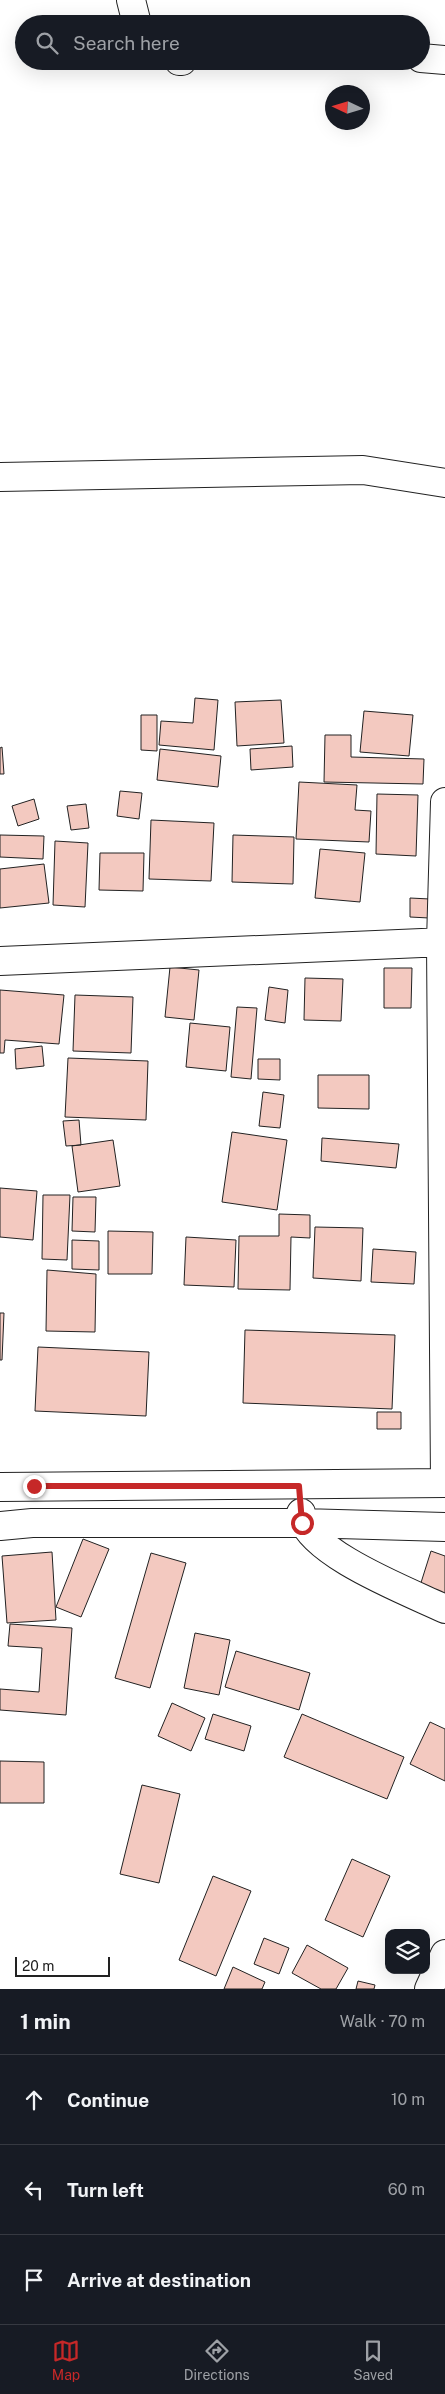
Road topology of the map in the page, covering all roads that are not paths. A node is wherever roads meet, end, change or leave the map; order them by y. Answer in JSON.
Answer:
{"nodes":[{"id":1,"x":131,"y":0,"type":"edge"},
{"id":2,"x":135,"y":15,"type":"edge"},
{"id":3,"x":430,"y":59,"type":"edge"},
{"id":4,"x":445,"y":60,"type":"edge"},
{"id":5,"x":0,"y":476,"type":"edge"},
{"id":6,"x":445,"y":483,"type":"edge"},
{"id":7,"x":445,"y":802,"type":"edge"},
{"id":8,"x":443,"y":942,"type":"edge"},
{"id":9,"x":0,"y":961,"type":"edge"},
{"id":10,"x":445,"y":1483,"type":"edge"},
{"id":11,"x":34,"y":1486,"type":"junction"},
{"id":12,"x":299,"y":1486,"type":"junction"},
{"id":13,"x":0,"y":1487,"type":"edge"},
{"id":14,"x":32,"y":1523,"type":"junction"},
{"id":15,"x":302,"y":1523,"type":"junction"},
{"id":16,"x":0,"y":1526,"type":"edge"},
{"id":17,"x":445,"y":1527,"type":"edge"},
{"id":18,"x":445,"y":1609,"type":"edge"},
{"id":19,"x":445,"y":1954,"type":"edge"},
{"id":20,"x":429,"y":1989,"type":"edge"}],
"edges":[{"from":1,"to":2,"type":"street"},
{"from":3,"to":4,"type":"street"},
{"from":5,"to":6,"type":"street"},
{"from":7,"to":8,"type":"street"},
{"from":8,"to":9,"type":"street"},
{"from":8,"to":10,"type":"street"},
{"from":10,"to":12,"type":"street"},
{"from":11,"to":12,"type":"street"},
{"from":11,"to":13,"type":"street"},
{"from":11,"to":14,"type":"street"},
{"from":12,"to":15,"type":"street"},
{"from":14,"to":15,"type":"street"},
{"from":14,"to":16,"type":"street"},
{"from":15,"to":17,"type":"street"},
{"from":15,"to":18,"type":"street"},
{"from":19,"to":20,"type":"street"}]}
